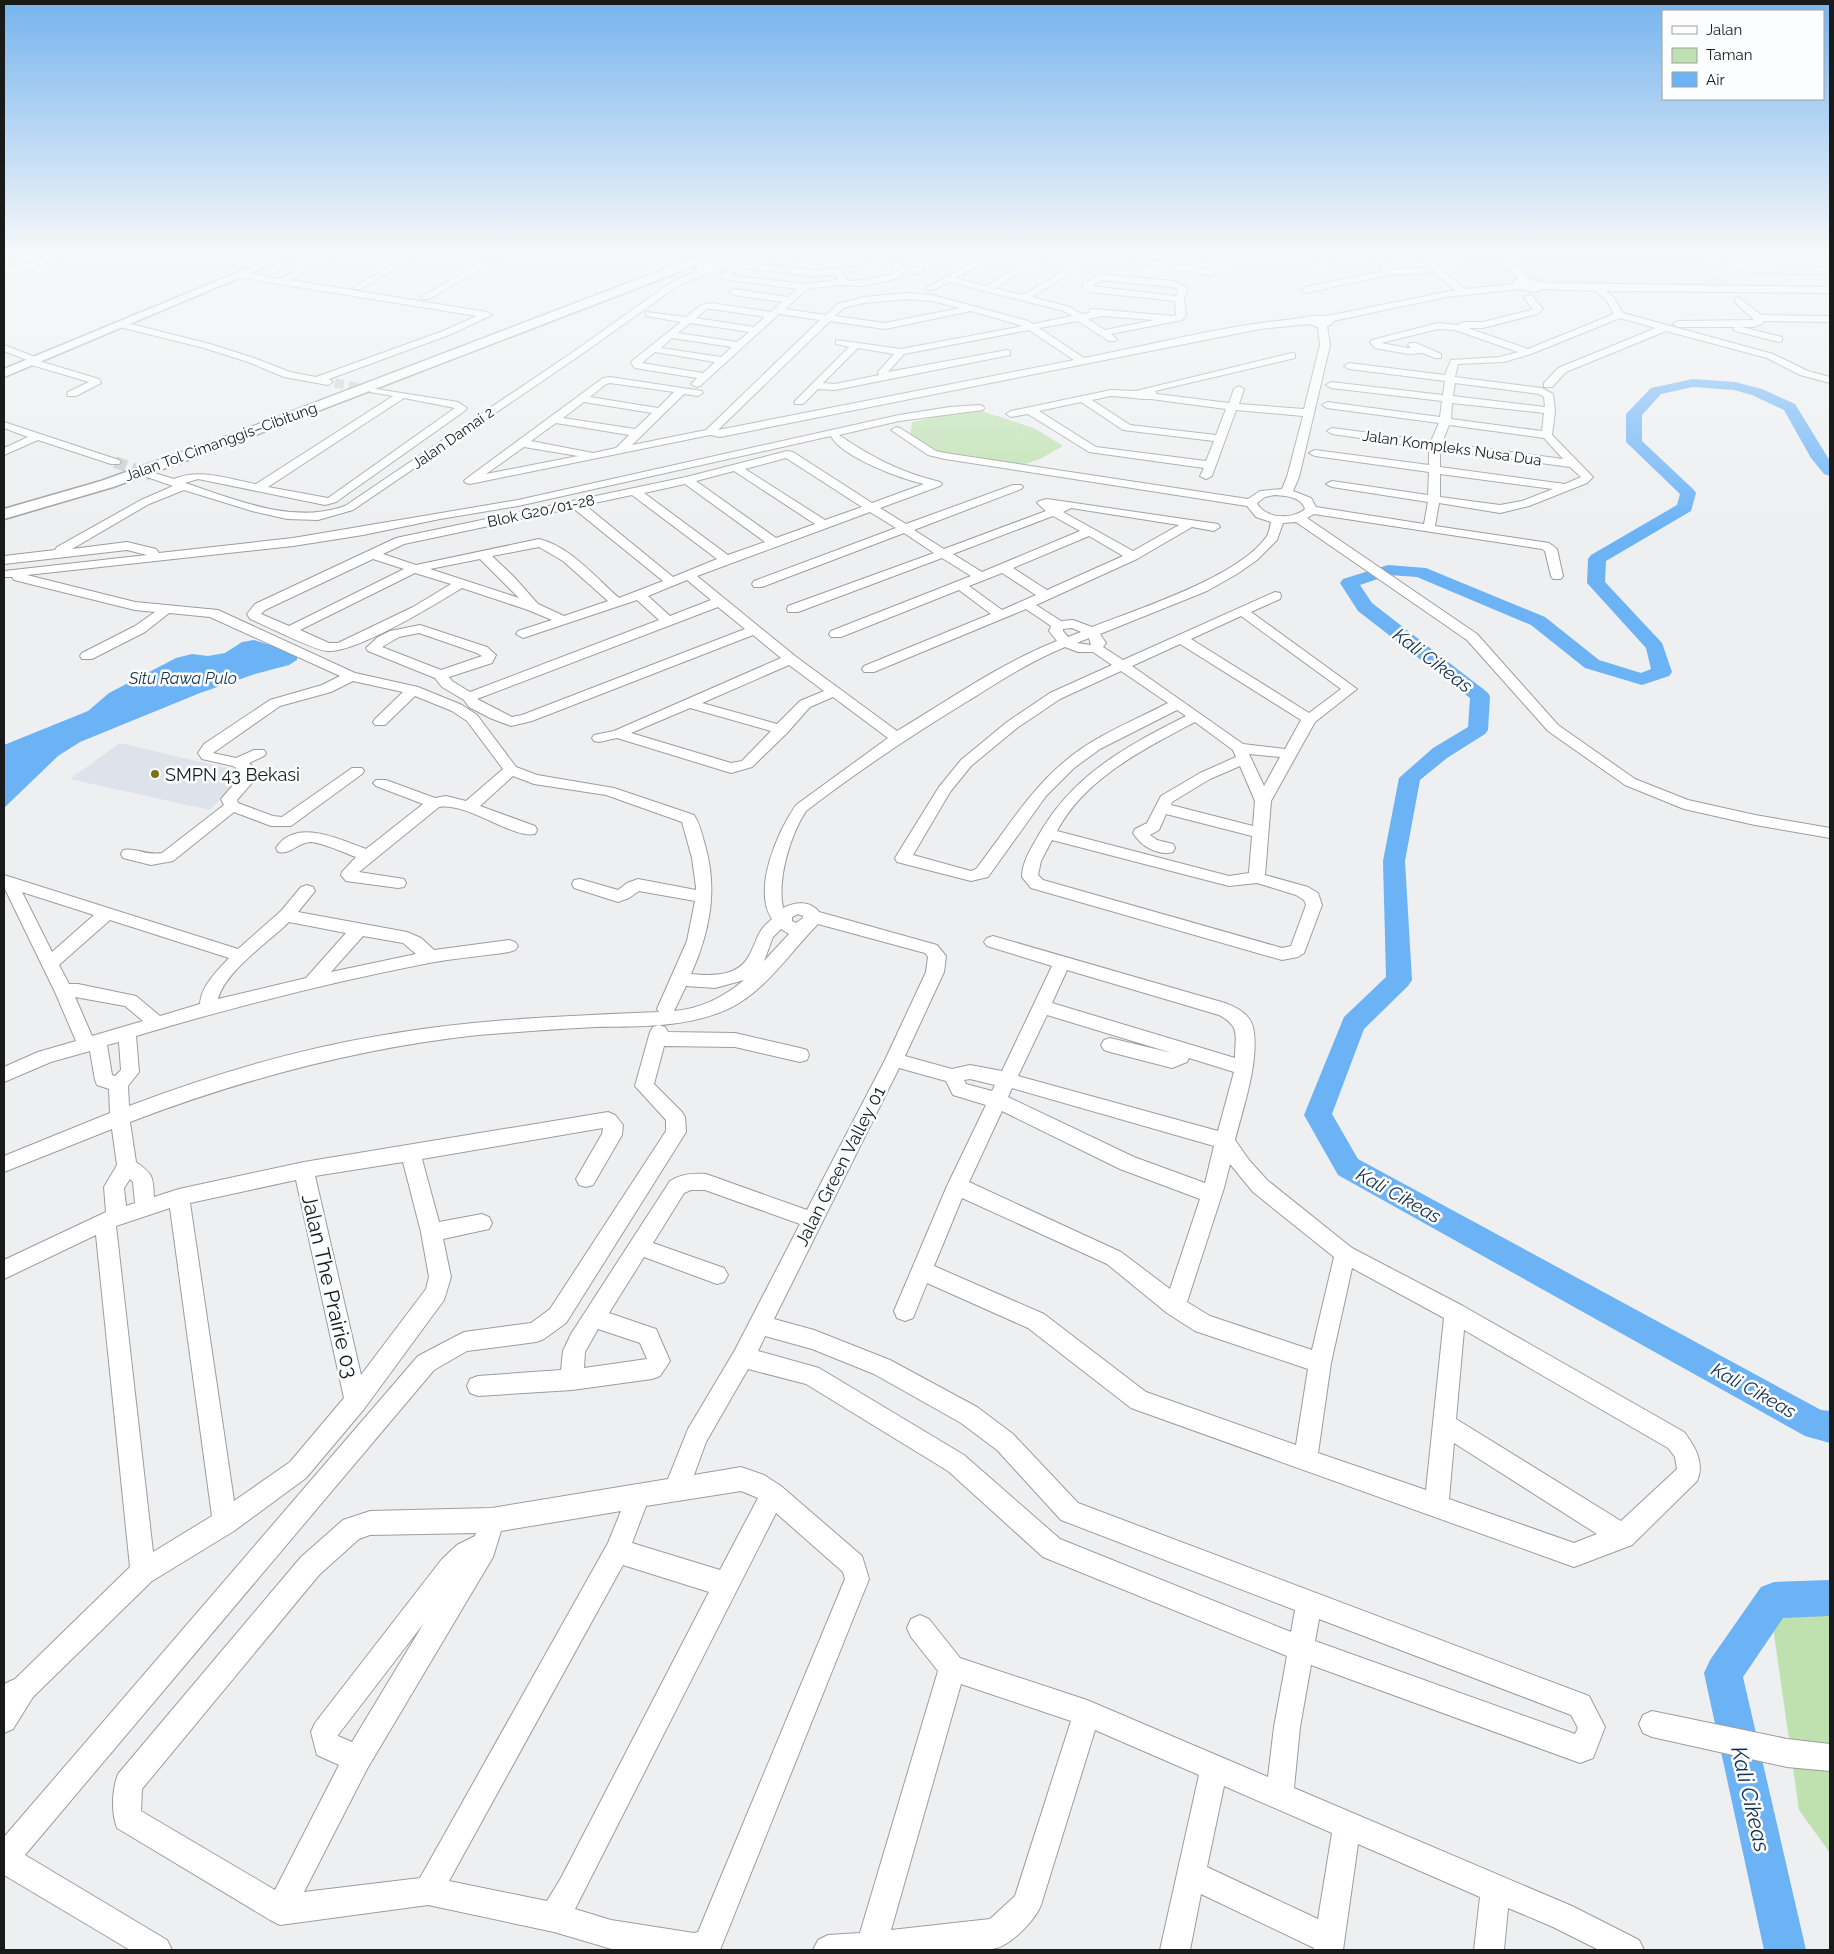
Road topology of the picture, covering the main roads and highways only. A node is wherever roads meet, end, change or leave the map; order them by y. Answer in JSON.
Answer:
{"nodes":[{"id":1,"x":71,"y":345,"type":"edge"},
{"id":2,"x":463,"y":345,"type":"edge"},
{"id":3,"x":470,"y":345,"type":"edge"},
{"id":4,"x":6,"y":370,"type":"edge"},
{"id":5,"x":4,"y":503,"type":"edge"},
{"id":6,"x":4,"y":514,"type":"edge"}],
"edges":[{"from":1,"to":4,"type":"main road"},
{"from":2,"to":5,"type":"highway","name":"Jalan Tol Cimanggis–Cibitung"},
{"from":3,"to":6,"type":"highway","name":"Jalan Tol Cimanggis–Cibitung"}]}
